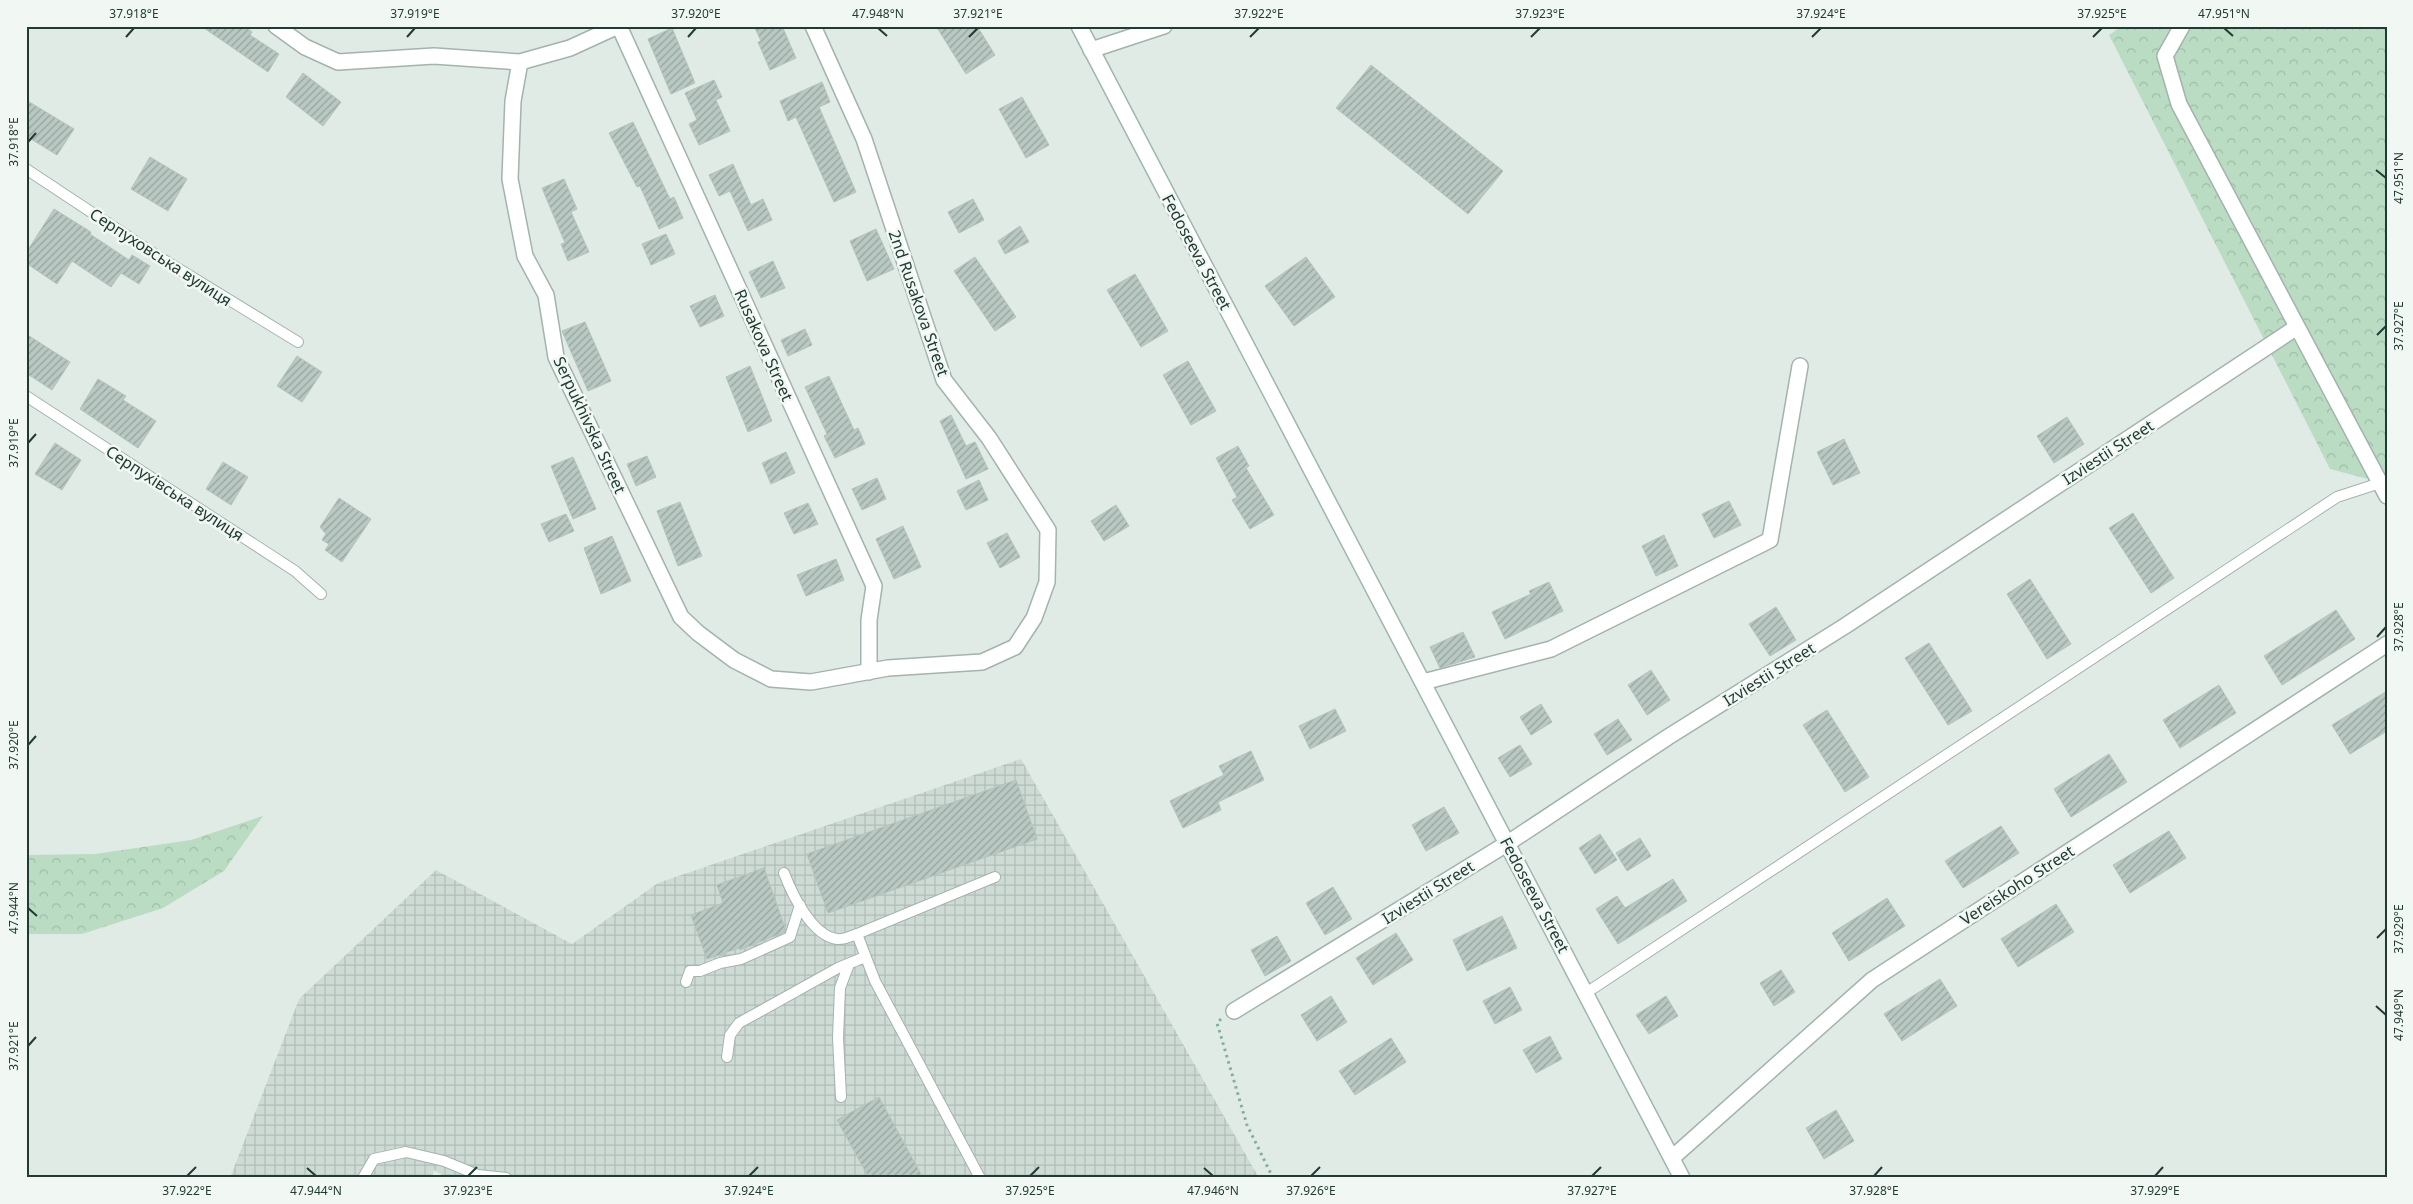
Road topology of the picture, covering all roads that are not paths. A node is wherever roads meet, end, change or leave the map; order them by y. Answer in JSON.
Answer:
{"nodes":[{"id":1,"x":276,"y":26,"type":"edge"},
{"id":2,"x":618,"y":26,"type":"edge"},
{"id":3,"x":813,"y":26,"type":"edge"},
{"id":4,"x":1079,"y":26,"type":"edge"},
{"id":5,"x":1164,"y":26,"type":"edge"},
{"id":6,"x":2182,"y":26,"type":"edge"},
{"id":7,"x":1092,"y":50,"type":"junction"},
{"id":8,"x":520,"y":62,"type":"junction"},
{"id":9,"x":26,"y":168,"type":"edge"},
{"id":10,"x":2298,"y":327,"type":"junction"},
{"id":11,"x":298,"y":342,"type":"dead end"},
{"id":12,"x":1800,"y":366,"type":"dead end"},
{"id":13,"x":26,"y":396,"type":"edge"},
{"id":14,"x":2384,"y":489,"type":"edge"},
{"id":15,"x":321,"y":594,"type":"dead end"},
{"id":16,"x":681,"y":617,"type":"joint"},
{"id":17,"x":2387,"y":644,"type":"edge"},
{"id":18,"x":869,"y":672,"type":"junction"},
{"id":19,"x":1423,"y":682,"type":"junction"},
{"id":20,"x":1508,"y":843,"type":"junction"},
{"id":21,"x":784,"y":872,"type":"dead end"},
{"id":22,"x":995,"y":877,"type":"dead end"},
{"id":23,"x":800,"y":905,"type":"junction"},
{"id":24,"x":857,"y":934,"type":"junction"},
{"id":25,"x":865,"y":956,"type":"junction"},
{"id":26,"x":849,"y":964,"type":"junction"},
{"id":27,"x":686,"y":982,"type":"dead end"},
{"id":28,"x":1586,"y":993,"type":"junction"},
{"id":29,"x":1234,"y":1011,"type":"road end"},
{"id":30,"x":727,"y":1057,"type":"dead end"},
{"id":31,"x":841,"y":1097,"type":"dead end"},
{"id":32,"x":1672,"y":1158,"type":"junction"},
{"id":33,"x":363,"y":1178,"type":"edge"},
{"id":34,"x":506,"y":1178,"type":"edge"},
{"id":35,"x":980,"y":1178,"type":"edge"},
{"id":36,"x":1682,"y":1178,"type":"edge"}],
"edges":[{"from":1,"to":8,"type":"street"},
{"from":2,"to":8,"type":"street"},
{"from":2,"to":18,"type":"street","name":"Rusakova Street"},
{"from":3,"to":18,"type":"street","name":"2nd Rusakova Street"},
{"from":4,"to":7,"type":"street","name":"Fedoseeva Street"},
{"from":5,"to":7,"type":"street"},
{"from":6,"to":10,"type":"street"},
{"from":7,"to":19,"type":"street","name":"Fedoseeva Street"},
{"from":8,"to":16,"type":"street","name":"Serpukhivska Street"},
{"from":9,"to":11,"type":"lane","name":"Серпуховська вулиця"},
{"from":10,"to":14,"type":"street"},
{"from":10,"to":20,"type":"street","name":"Izviestii Street"},
{"from":12,"to":19,"type":"street"},
{"from":13,"to":15,"type":"lane","name":"Серпухівська вулиця"},
{"from":14,"to":28,"type":"lane"},
{"from":16,"to":18,"type":"street","name":"2nd Rusakova Street"},
{"from":17,"to":32,"type":"street","name":"Vereiskoho Street"},
{"from":19,"to":20,"type":"street","name":"Fedoseeva Street"},
{"from":20,"to":28,"type":"street","name":"Fedoseeva Street"},
{"from":20,"to":29,"type":"street","name":"Izviestii Street"},
{"from":21,"to":23,"type":"lane"},
{"from":22,"to":24,"type":"lane"},
{"from":23,"to":24,"type":"lane"},
{"from":23,"to":27,"type":"lane"},
{"from":24,"to":25,"type":"lane"},
{"from":25,"to":26,"type":"lane"},
{"from":25,"to":35,"type":"lane"},
{"from":26,"to":30,"type":"lane"},
{"from":26,"to":31,"type":"lane"},
{"from":28,"to":32,"type":"street","name":"Fedoseeva Street"},
{"from":32,"to":36,"type":"street","name":"Fedoseeva Street"},
{"from":33,"to":34,"type":"lane"}]}
